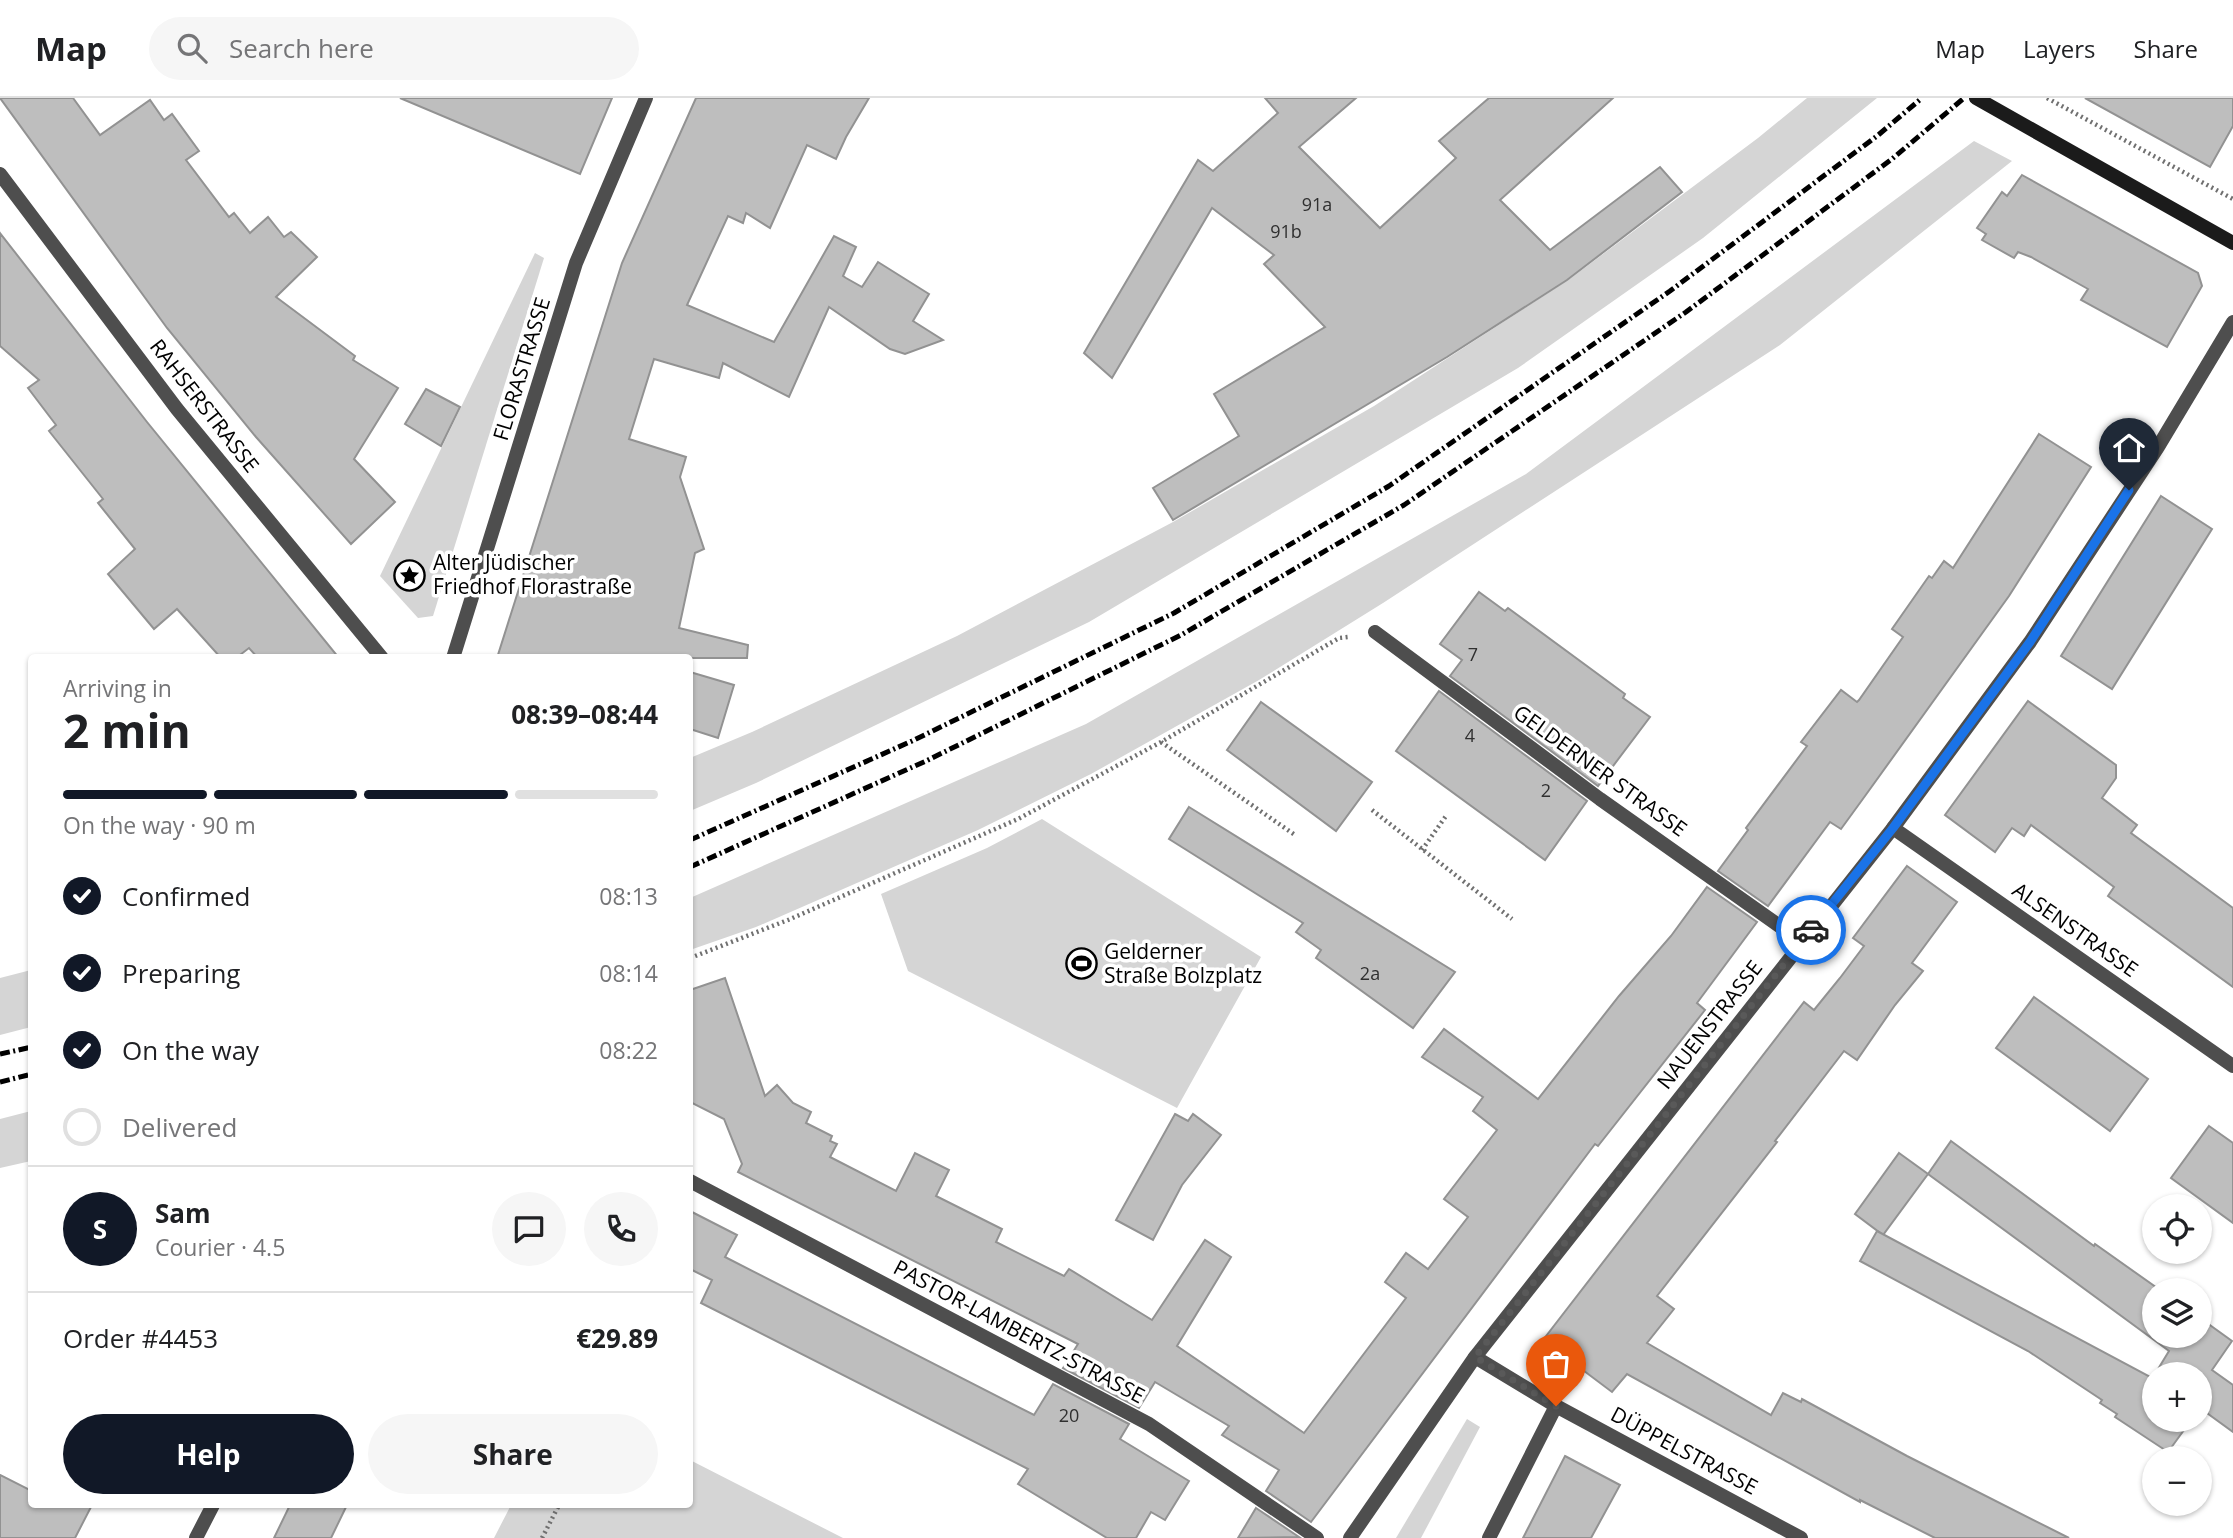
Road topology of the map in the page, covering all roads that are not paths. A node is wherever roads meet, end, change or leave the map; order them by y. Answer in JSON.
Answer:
{"nodes":[{"id":1,"x":646,"y":98,"type":"edge"},
{"id":2,"x":1976,"y":98,"type":"edge"},
{"id":3,"x":0,"y":174,"type":"edge"},
{"id":4,"x":2233,"y":243,"type":"edge"},
{"id":5,"x":2233,"y":322,"type":"edge"},
{"id":6,"x":1375,"y":632,"type":"road end"},
{"id":7,"x":379,"y":654,"type":"edge"},
{"id":8,"x":454,"y":654,"type":"edge"},
{"id":9,"x":1893,"y":828,"type":"junction"},
{"id":10,"x":1802,"y":942,"type":"junction"},
{"id":11,"x":2233,"y":1066,"type":"edge"},
{"id":12,"x":693,"y":1183,"type":"edge"},
{"id":13,"x":1475,"y":1357,"type":"junction"},
{"id":14,"x":1556,"y":1406,"type":"junction"},
{"id":15,"x":212,"y":1508,"type":"edge"},
{"id":16,"x":196,"y":1538,"type":"edge"},
{"id":17,"x":1317,"y":1538,"type":"edge"},
{"id":18,"x":1350,"y":1538,"type":"edge"},
{"id":19,"x":1489,"y":1538,"type":"edge"},
{"id":20,"x":1801,"y":1538,"type":"edge"}],
"edges":[{"from":1,"to":8,"type":"street","name":"FLORASTRASSE"},
{"from":2,"to":4,"type":"main road"},
{"from":3,"to":7,"type":"street","name":"RAHSERSTRASSE"},
{"from":5,"to":9,"type":"street","name":"NAUENSTRASSE"},
{"from":6,"to":10,"type":"street","name":"GELDERNER STRASSE"},
{"from":9,"to":10,"type":"street","name":"NAUENSTRASSE"},
{"from":9,"to":11,"type":"street","name":"ALSENSTRASSE"},
{"from":10,"to":13,"type":"street","name":"NAUENSTRASSE"},
{"from":12,"to":17,"type":"street","name":"PASTOR-LAMBERTZ-STRASSE"},
{"from":13,"to":14,"type":"street","name":"DÜPPELSTRASSE"},
{"from":13,"to":18,"type":"street","name":"NAUENSTRASSE"},
{"from":14,"to":19,"type":"street"},
{"from":14,"to":20,"type":"street","name":"DÜPPELSTRASSE"},
{"from":15,"to":16,"type":"street"}]}
